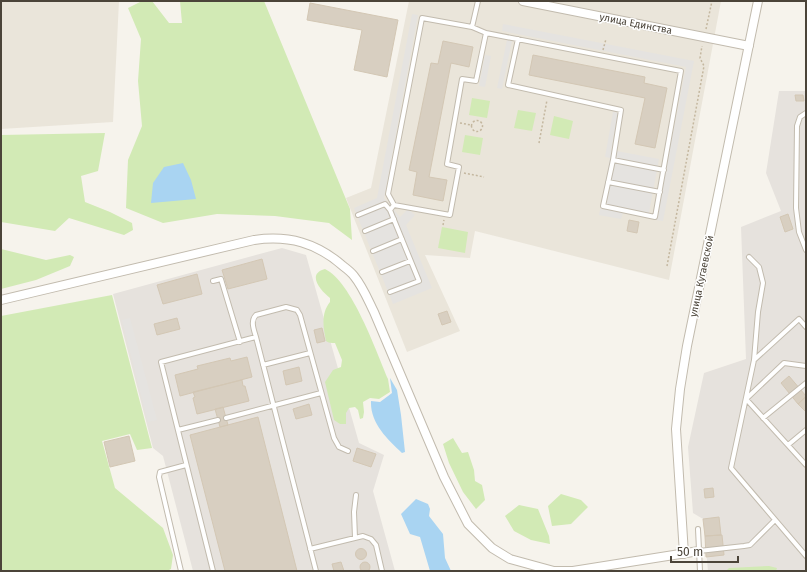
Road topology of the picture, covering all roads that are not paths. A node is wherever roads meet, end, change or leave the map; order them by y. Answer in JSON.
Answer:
{"nodes":[{"id":1,"x":478,"y":1,"type":"edge"},
{"id":2,"x":523,"y":1,"type":"edge"},
{"id":3,"x":758,"y":1,"type":"edge"},
{"id":4,"x":472,"y":27,"type":"junction"},
{"id":5,"x":486,"y":33,"type":"junction"},
{"id":6,"x":518,"y":39,"type":"junction"},
{"id":7,"x":749,"y":46,"type":"junction"},
{"id":8,"x":806,"y":113,"type":"edge"},
{"id":9,"x":613,"y":160,"type":"junction"},
{"id":10,"x":664,"y":170,"type":"junction"},
{"id":11,"x":608,"y":182,"type":"junction"},
{"id":12,"x":660,"y":192,"type":"junction"},
{"id":13,"x":394,"y":205,"type":"junction"},
{"id":14,"x":390,"y":210,"type":"junction"},
{"id":15,"x":358,"y":214,"type":"dead end"},
{"id":16,"x":394,"y":219,"type":"junction"},
{"id":17,"x":365,"y":231,"type":"dead end"},
{"id":18,"x":402,"y":239,"type":"junction"},
{"id":19,"x":373,"y":250,"type":"dead end"},
{"id":20,"x":806,"y":250,"type":"edge"},
{"id":21,"x":749,"y":257,"type":"dead end"},
{"id":22,"x":410,"y":261,"type":"junction"},
{"id":23,"x":382,"y":272,"type":"dead end"},
{"id":24,"x":213,"y":282,"type":"dead end"},
{"id":25,"x":390,"y":292,"type":"dead end"},
{"id":26,"x":1,"y":300,"type":"edge"},
{"id":27,"x":806,"y":327,"type":"edge"},
{"id":28,"x":256,"y":338,"type":"junction"},
{"id":29,"x":240,"y":342,"type":"junction"},
{"id":30,"x":310,"y":353,"type":"junction"},
{"id":31,"x":754,"y":360,"type":"junction"},
{"id":32,"x":263,"y":365,"type":"junction"},
{"id":33,"x":806,"y":366,"type":"edge"},
{"id":34,"x":806,"y":383,"type":"edge"},
{"id":35,"x":321,"y":393,"type":"junction"},
{"id":36,"x":746,"y":399,"type":"junction"},
{"id":37,"x":273,"y":406,"type":"junction"},
{"id":38,"x":226,"y":418,"type":"dead end"},
{"id":39,"x":763,"y":418,"type":"junction"},
{"id":40,"x":218,"y":420,"type":"dead end"},
{"id":41,"x":178,"y":430,"type":"junction"},
{"id":42,"x":806,"y":430,"type":"edge"},
{"id":43,"x":788,"y":445,"type":"junction"},
{"id":44,"x":348,"y":452,"type":"dead end"},
{"id":45,"x":186,"y":465,"type":"junction"},
{"id":46,"x":806,"y":465,"type":"edge"},
{"id":47,"x":356,"y":495,"type":"dead end"},
{"id":48,"x":775,"y":520,"type":"junction"},
{"id":49,"x":698,"y":529,"type":"dead end"},
{"id":50,"x":355,"y":538,"type":"junction"},
{"id":51,"x":310,"y":549,"type":"junction"},
{"id":52,"x":699,"y":551,"type":"junction"},
{"id":53,"x":684,"y":554,"type":"junction"},
{"id":54,"x":806,"y":556,"type":"edge"},
{"id":55,"x":181,"y":571,"type":"edge"},
{"id":56,"x":213,"y":571,"type":"edge"},
{"id":57,"x":316,"y":571,"type":"edge"},
{"id":58,"x":382,"y":571,"type":"edge"},
{"id":59,"x":700,"y":571,"type":"edge"}],
"edges":[{"from":1,"to":4,"type":"lane"},
{"from":2,"to":7,"type":"street","name":"улица Единства"},
{"from":3,"to":7,"type":"street","name":"улица Кугаевской"},
{"from":4,"to":5,"type":"lane"},
{"from":4,"to":13,"type":"lane"},
{"from":5,"to":6,"type":"lane"},
{"from":5,"to":13,"type":"lane"},
{"from":6,"to":9,"type":"lane"},
{"from":6,"to":10,"type":"lane"},
{"from":7,"to":53,"type":"street","name":"улица Кугаевской"},
{"from":8,"to":20,"type":"lane"},
{"from":9,"to":10,"type":"lane"},
{"from":9,"to":11,"type":"lane"},
{"from":10,"to":12,"type":"lane"},
{"from":11,"to":12,"type":"lane"},
{"from":11,"to":12,"type":"lane"},
{"from":13,"to":14,"type":"lane"},
{"from":14,"to":15,"type":"lane"},
{"from":14,"to":16,"type":"lane"},
{"from":16,"to":17,"type":"lane"},
{"from":16,"to":18,"type":"lane"},
{"from":18,"to":19,"type":"lane"},
{"from":18,"to":22,"type":"lane"},
{"from":21,"to":31,"type":"lane"},
{"from":22,"to":23,"type":"lane"},
{"from":22,"to":25,"type":"lane"},
{"from":24,"to":29,"type":"lane"},
{"from":26,"to":53,"type":"street"},
{"from":27,"to":31,"type":"lane"},
{"from":28,"to":29,"type":"lane"},
{"from":28,"to":30,"type":"lane"},
{"from":28,"to":32,"type":"lane"},
{"from":29,"to":41,"type":"lane"},
{"from":30,"to":32,"type":"lane"},
{"from":30,"to":35,"type":"lane"},
{"from":31,"to":36,"type":"lane"},
{"from":32,"to":37,"type":"lane"},
{"from":33,"to":36,"type":"lane"},
{"from":34,"to":39,"type":"lane"},
{"from":35,"to":37,"type":"lane"},
{"from":35,"to":44,"type":"lane"},
{"from":36,"to":39,"type":"lane"},
{"from":36,"to":48,"type":"lane"},
{"from":37,"to":38,"type":"lane"},
{"from":37,"to":51,"type":"lane"},
{"from":39,"to":43,"type":"lane"},
{"from":40,"to":41,"type":"lane"},
{"from":41,"to":45,"type":"lane"},
{"from":42,"to":43,"type":"lane"},
{"from":43,"to":46,"type":"lane"},
{"from":45,"to":55,"type":"lane"},
{"from":45,"to":56,"type":"lane"},
{"from":47,"to":50,"type":"lane"},
{"from":48,"to":52,"type":"lane"},
{"from":48,"to":54,"type":"lane"},
{"from":49,"to":52,"type":"lane"},
{"from":50,"to":51,"type":"lane"},
{"from":50,"to":58,"type":"lane"},
{"from":51,"to":57,"type":"lane"},
{"from":52,"to":53,"type":"street"},
{"from":52,"to":59,"type":"lane"}]}
